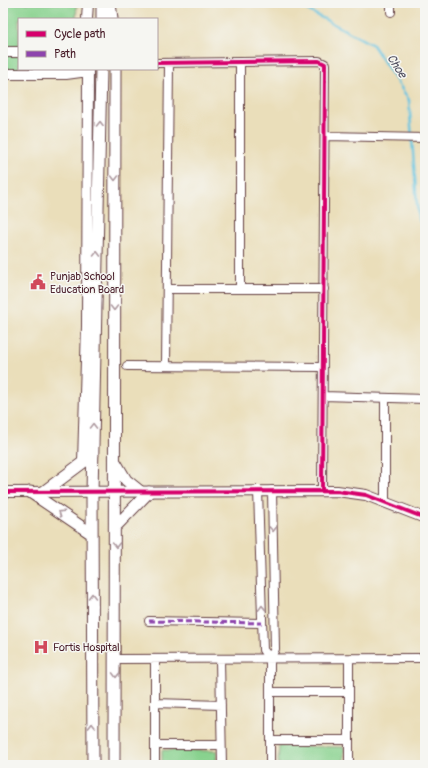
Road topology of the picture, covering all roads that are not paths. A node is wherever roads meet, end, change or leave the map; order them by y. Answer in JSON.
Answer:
{"nodes":[{"id":1,"x":88,"y":3,"type":"edge"},
{"id":2,"x":102,"y":3,"type":"edge"},
{"id":3,"x":110,"y":3,"type":"edge"},
{"id":4,"x":87,"y":18,"type":"edge"},
{"id":5,"x":102,"y":18,"type":"edge"},
{"id":6,"x":112,"y":18,"type":"edge"},
{"id":7,"x":3,"y":52,"type":"edge"},
{"id":8,"x":18,"y":52,"type":"edge"},
{"id":9,"x":158,"y":63,"type":"edge"},
{"id":10,"x":169,"y":63,"type":"junction"},
{"id":11,"x":240,"y":63,"type":"junction"},
{"id":12,"x":88,"y":70,"type":"edge"},
{"id":13,"x":101,"y":70,"type":"edge"},
{"id":14,"x":115,"y":70,"type":"edge"},
{"id":15,"x":3,"y":74,"type":"edge"},
{"id":16,"x":326,"y":136,"type":"junction"},
{"id":17,"x":425,"y":138,"type":"edge"},
{"id":18,"x":167,"y":289,"type":"junction"},
{"id":19,"x":240,"y":289,"type":"junction"},
{"id":20,"x":324,"y":289,"type":"junction"},
{"id":21,"x":127,"y":366,"type":"dead end"},
{"id":22,"x":166,"y":366,"type":"junction"},
{"id":23,"x":323,"y":367,"type":"junction"},
{"id":24,"x":323,"y":396,"type":"junction"},
{"id":25,"x":384,"y":399,"type":"junction"},
{"id":26,"x":425,"y":399,"type":"edge"},
{"id":27,"x":93,"y":455,"type":"junction"},
{"id":28,"x":115,"y":460,"type":"junction"},
{"id":29,"x":83,"y":462,"type":"junction"},
{"id":30,"x":258,"y":490,"type":"junction"},
{"id":31,"x":272,"y":490,"type":"junction"},
{"id":32,"x":322,"y":490,"type":"junction"},
{"id":33,"x":3,"y":492,"type":"edge"},
{"id":34,"x":30,"y":492,"type":"junction"},
{"id":35,"x":42,"y":492,"type":"junction"},
{"id":36,"x":116,"y":492,"type":"junction"},
{"id":37,"x":145,"y":492,"type":"junction"},
{"id":38,"x":92,"y":493,"type":"junction"},
{"id":39,"x":385,"y":502,"type":"junction"},
{"id":40,"x":425,"y":518,"type":"edge"},
{"id":41,"x":116,"y":526,"type":"junction"},
{"id":42,"x":92,"y":534,"type":"junction"},
{"id":43,"x":148,"y":621,"type":"dead end"},
{"id":44,"x":262,"y":623,"type":"junction"},
{"id":45,"x":270,"y":658,"type":"junction"},
{"id":46,"x":349,"y":658,"type":"junction"},
{"id":47,"x":425,"y":658,"type":"edge"},
{"id":48,"x":116,"y":659,"type":"junction"},
{"id":49,"x":220,"y":659,"type":"junction"},
{"id":50,"x":155,"y":660,"type":"junction"},
{"id":51,"x":270,"y":692,"type":"junction"},
{"id":52,"x":349,"y":692,"type":"junction"},
{"id":53,"x":155,"y":703,"type":"junction"},
{"id":54,"x":221,"y":705,"type":"junction"},
{"id":55,"x":270,"y":740,"type":"junction"},
{"id":56,"x":349,"y":740,"type":"junction"},
{"id":57,"x":221,"y":745,"type":"junction"},
{"id":58,"x":155,"y":746,"type":"junction"},
{"id":59,"x":93,"y":765,"type":"edge"},
{"id":60,"x":114,"y":765,"type":"edge"},
{"id":61,"x":155,"y":765,"type":"edge"},
{"id":62,"x":222,"y":765,"type":"edge"},
{"id":63,"x":270,"y":765,"type":"edge"},
{"id":64,"x":349,"y":765,"type":"edge"}],
"edges":[{"from":1,"to":4,"type":"street"},
{"from":2,"to":5,"type":"main road"},
{"from":3,"to":6,"type":"main road"},
{"from":7,"to":8,"type":"street"},
{"from":9,"to":10,"type":"street"},
{"from":10,"to":11,"type":"street"},
{"from":10,"to":18,"type":"street"},
{"from":11,"to":16,"type":"street"},
{"from":11,"to":19,"type":"street"},
{"from":12,"to":15,"type":"street"},
{"from":12,"to":29,"type":"street"},
{"from":27,"to":13,"type":"main road","one_way":true},
{"from":14,"to":28,"type":"main road","one_way":true},
{"from":16,"to":17,"type":"street"},
{"from":16,"to":20,"type":"street"},
{"from":18,"to":19,"type":"street"},
{"from":18,"to":22,"type":"street"},
{"from":19,"to":20,"type":"street"},
{"from":20,"to":23,"type":"street"},
{"from":21,"to":22,"type":"street"},
{"from":22,"to":23,"type":"street"},
{"from":23,"to":24,"type":"street"},
{"from":24,"to":25,"type":"street"},
{"from":24,"to":32,"type":"street"},
{"from":25,"to":26,"type":"street"},
{"from":25,"to":39,"type":"street"},
{"from":27,"to":29,"type":"main road"},
{"from":27,"to":38,"type":"main road"},
{"from":28,"to":36,"type":"main road"},
{"from":28,"to":37,"type":"main road"},
{"from":29,"to":35,"type":"main road"},
{"from":30,"to":31,"type":"street"},
{"from":30,"to":37,"type":"street"},
{"from":44,"to":30,"type":"street","one_way":true},
{"from":31,"to":32,"type":"street"},
{"from":31,"to":45,"type":"street","one_way":true},
{"from":32,"to":39,"type":"street"},
{"from":33,"to":34,"type":"street"},
{"from":34,"to":35,"type":"street"},
{"from":42,"to":34,"type":"main road","one_way":true},
{"from":35,"to":38,"type":"street"},
{"from":36,"to":37,"type":"street"},
{"from":36,"to":38,"type":"street"},
{"from":36,"to":41,"type":"main road"},
{"from":37,"to":41,"type":"main road"},
{"from":38,"to":42,"type":"main road"},
{"from":39,"to":40,"type":"street"},
{"from":41,"to":48,"type":"main road","one_way":true},
{"from":59,"to":42,"type":"main road","one_way":true},
{"from":43,"to":44,"type":"street"},
{"from":44,"to":45,"type":"street"},
{"from":45,"to":46,"type":"street"},
{"from":45,"to":49,"type":"street"},
{"from":45,"to":51,"type":"street"},
{"from":46,"to":47,"type":"street"},
{"from":46,"to":52,"type":"street"},
{"from":48,"to":50,"type":"street"},
{"from":48,"to":60,"type":"main road","one_way":true},
{"from":49,"to":50,"type":"street"},
{"from":49,"to":54,"type":"street"},
{"from":50,"to":53,"type":"street"},
{"from":51,"to":52,"type":"street"},
{"from":51,"to":55,"type":"street"},
{"from":52,"to":56,"type":"street"},
{"from":53,"to":54,"type":"street"},
{"from":53,"to":58,"type":"street"},
{"from":54,"to":57,"type":"street"},
{"from":55,"to":56,"type":"street"},
{"from":55,"to":63,"type":"street"},
{"from":56,"to":64,"type":"street"},
{"from":57,"to":58,"type":"street"},
{"from":57,"to":62,"type":"street"},
{"from":58,"to":61,"type":"street"}]}
